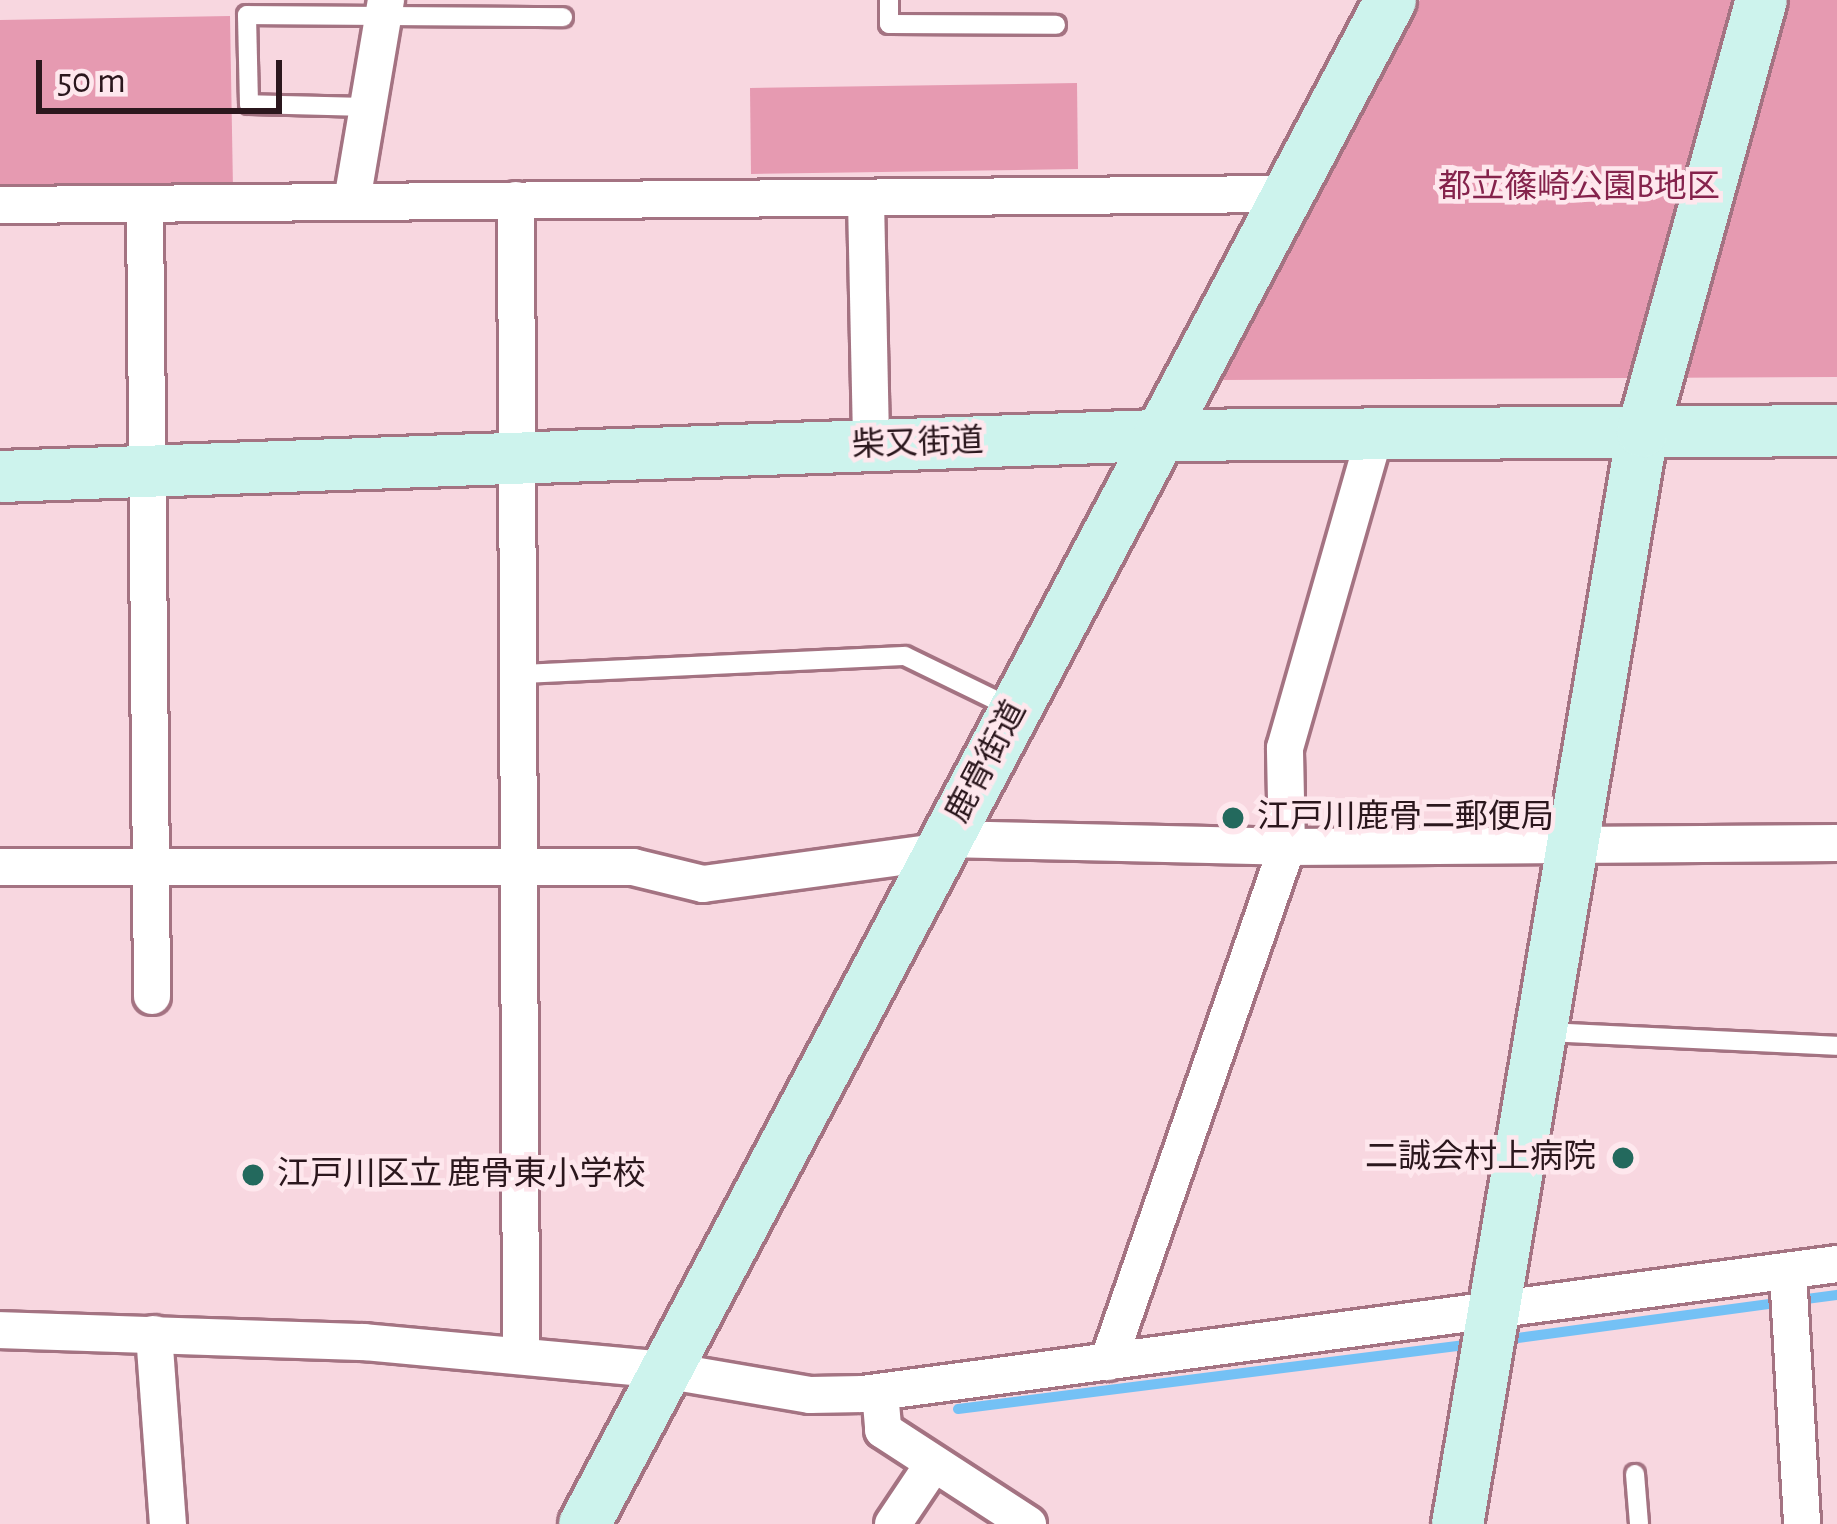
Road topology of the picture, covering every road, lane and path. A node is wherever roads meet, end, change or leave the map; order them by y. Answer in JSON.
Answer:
{"nodes":[{"id":1,"x":889,"y":0,"type":"edge"},
{"id":2,"x":966,"y":0,"type":"edge"},
{"id":3,"x":1390,"y":0,"type":"edge"},
{"id":4,"x":1761,"y":0,"type":"edge"},
{"id":5,"x":386,"y":5,"type":"edge"},
{"id":6,"x":563,"y":16,"type":"dead end"},
{"id":7,"x":966,"y":24,"type":"junction"},
{"id":8,"x":1056,"y":25,"type":"dead end"},
{"id":9,"x":368,"y":106,"type":"junction"},
{"id":10,"x":1286,"y":194,"type":"junction"},
{"id":11,"x":516,"y":200,"type":"junction"},
{"id":12,"x":866,"y":200,"type":"junction"},
{"id":13,"x":352,"y":201,"type":"junction"},
{"id":14,"x":0,"y":205,"type":"edge"},
{"id":15,"x":145,"y":206,"type":"junction"},
{"id":16,"x":1376,"y":430,"type":"junction"},
{"id":17,"x":1837,"y":430,"type":"edge"},
{"id":18,"x":1642,"y":431,"type":"junction"},
{"id":19,"x":1160,"y":435,"type":"junction"},
{"id":20,"x":871,"y":446,"type":"junction"},
{"id":21,"x":518,"y":459,"type":"junction"},
{"id":22,"x":147,"y":470,"type":"junction"},
{"id":23,"x":0,"y":476,"type":"edge"},
{"id":24,"x":521,"y":674,"type":"junction"},
{"id":25,"x":1016,"y":710,"type":"junction"},
{"id":26,"x":1837,"y":843,"type":"edge"},
{"id":27,"x":942,"y":846,"type":"junction"},
{"id":28,"x":1287,"y":847,"type":"junction"},
{"id":29,"x":1572,"y":848,"type":"junction"},
{"id":30,"x":154,"y":866,"type":"junction"},
{"id":31,"x":0,"y":867,"type":"edge"},
{"id":32,"x":521,"y":867,"type":"junction"},
{"id":33,"x":152,"y":996,"type":"dead end"},
{"id":34,"x":1540,"y":1032,"type":"junction"},
{"id":35,"x":1837,"y":1046,"type":"edge"},
{"id":36,"x":1837,"y":1264,"type":"edge"},
{"id":37,"x":1788,"y":1271,"type":"junction"},
{"id":38,"x":1493,"y":1306,"type":"junction"},
{"id":39,"x":0,"y":1330,"type":"edge"},
{"id":40,"x":154,"y":1334,"type":"junction"},
{"id":41,"x":521,"y":1355,"type":"junction"},
{"id":42,"x":1108,"y":1362,"type":"junction"},
{"id":43,"x":664,"y":1370,"type":"junction"},
{"id":44,"x":880,"y":1392,"type":"junction"},
{"id":45,"x":932,"y":1466,"type":"junction"},
{"id":46,"x":1636,"y":1474,"type":"dead end"},
{"id":47,"x":168,"y":1524,"type":"edge"},
{"id":48,"x":584,"y":1524,"type":"edge"},
{"id":49,"x":893,"y":1524,"type":"edge"},
{"id":50,"x":1028,"y":1524,"type":"edge"},
{"id":51,"x":1457,"y":1524,"type":"edge"},
{"id":52,"x":1639,"y":1524,"type":"edge"},
{"id":53,"x":1802,"y":1524,"type":"edge"}],
"edges":[{"from":1,"to":7,"type":"lane"},
{"from":2,"to":7,"type":"lane"},
{"from":3,"to":10,"type":"street","name":"鹿骨街道"},
{"from":4,"to":18,"type":"street"},
{"from":5,"to":6,"type":"lane"},
{"from":5,"to":9,"type":"street"},
{"from":5,"to":9,"type":"lane"},
{"from":7,"to":8,"type":"lane"},
{"from":9,"to":13,"type":"street"},
{"from":10,"to":12,"type":"street"},
{"from":10,"to":19,"type":"street","name":"鹿骨街道"},
{"from":11,"to":12,"type":"street"},
{"from":11,"to":13,"type":"street"},
{"from":11,"to":21,"type":"street"},
{"from":12,"to":20,"type":"street"},
{"from":13,"to":15,"type":"street"},
{"from":14,"to":15,"type":"street"},
{"from":15,"to":22,"type":"street"},
{"from":16,"to":18,"type":"street","name":"柴又街道"},
{"from":16,"to":19,"type":"street","name":"柴又街道"},
{"from":16,"to":28,"type":"street"},
{"from":17,"to":18,"type":"street","name":"柴又街道"},
{"from":18,"to":29,"type":"street"},
{"from":19,"to":20,"type":"street","name":"柴又街道"},
{"from":19,"to":25,"type":"street","name":"鹿骨街道"},
{"from":20,"to":21,"type":"street","name":"柴又街道"},
{"from":21,"to":22,"type":"street","name":"柴又街道"},
{"from":21,"to":24,"type":"street"},
{"from":22,"to":23,"type":"street","name":"柴又街道"},
{"from":22,"to":30,"type":"street"},
{"from":24,"to":25,"type":"lane"},
{"from":24,"to":32,"type":"street"},
{"from":25,"to":27,"type":"street","name":"鹿骨街道"},
{"from":26,"to":29,"type":"street"},
{"from":27,"to":28,"type":"street"},
{"from":27,"to":32,"type":"street"},
{"from":27,"to":43,"type":"street","name":"鹿骨街道"},
{"from":28,"to":29,"type":"street"},
{"from":28,"to":42,"type":"street"},
{"from":29,"to":34,"type":"street"},
{"from":30,"to":31,"type":"street"},
{"from":30,"to":32,"type":"street"},
{"from":30,"to":33,"type":"street"},
{"from":32,"to":41,"type":"street"},
{"from":34,"to":35,"type":"lane"},
{"from":34,"to":38,"type":"street"},
{"from":36,"to":37,"type":"street"},
{"from":37,"to":38,"type":"street"},
{"from":37,"to":53,"type":"street"},
{"from":38,"to":42,"type":"street"},
{"from":38,"to":51,"type":"street"},
{"from":39,"to":40,"type":"street"},
{"from":40,"to":41,"type":"street"},
{"from":40,"to":47,"type":"street"},
{"from":41,"to":43,"type":"street"},
{"from":42,"to":44,"type":"street"},
{"from":43,"to":44,"type":"street"},
{"from":43,"to":48,"type":"street","name":"鹿骨街道"},
{"from":44,"to":45,"type":"street"},
{"from":45,"to":49,"type":"street"},
{"from":45,"to":50,"type":"street"},
{"from":46,"to":52,"type":"lane"}]}
